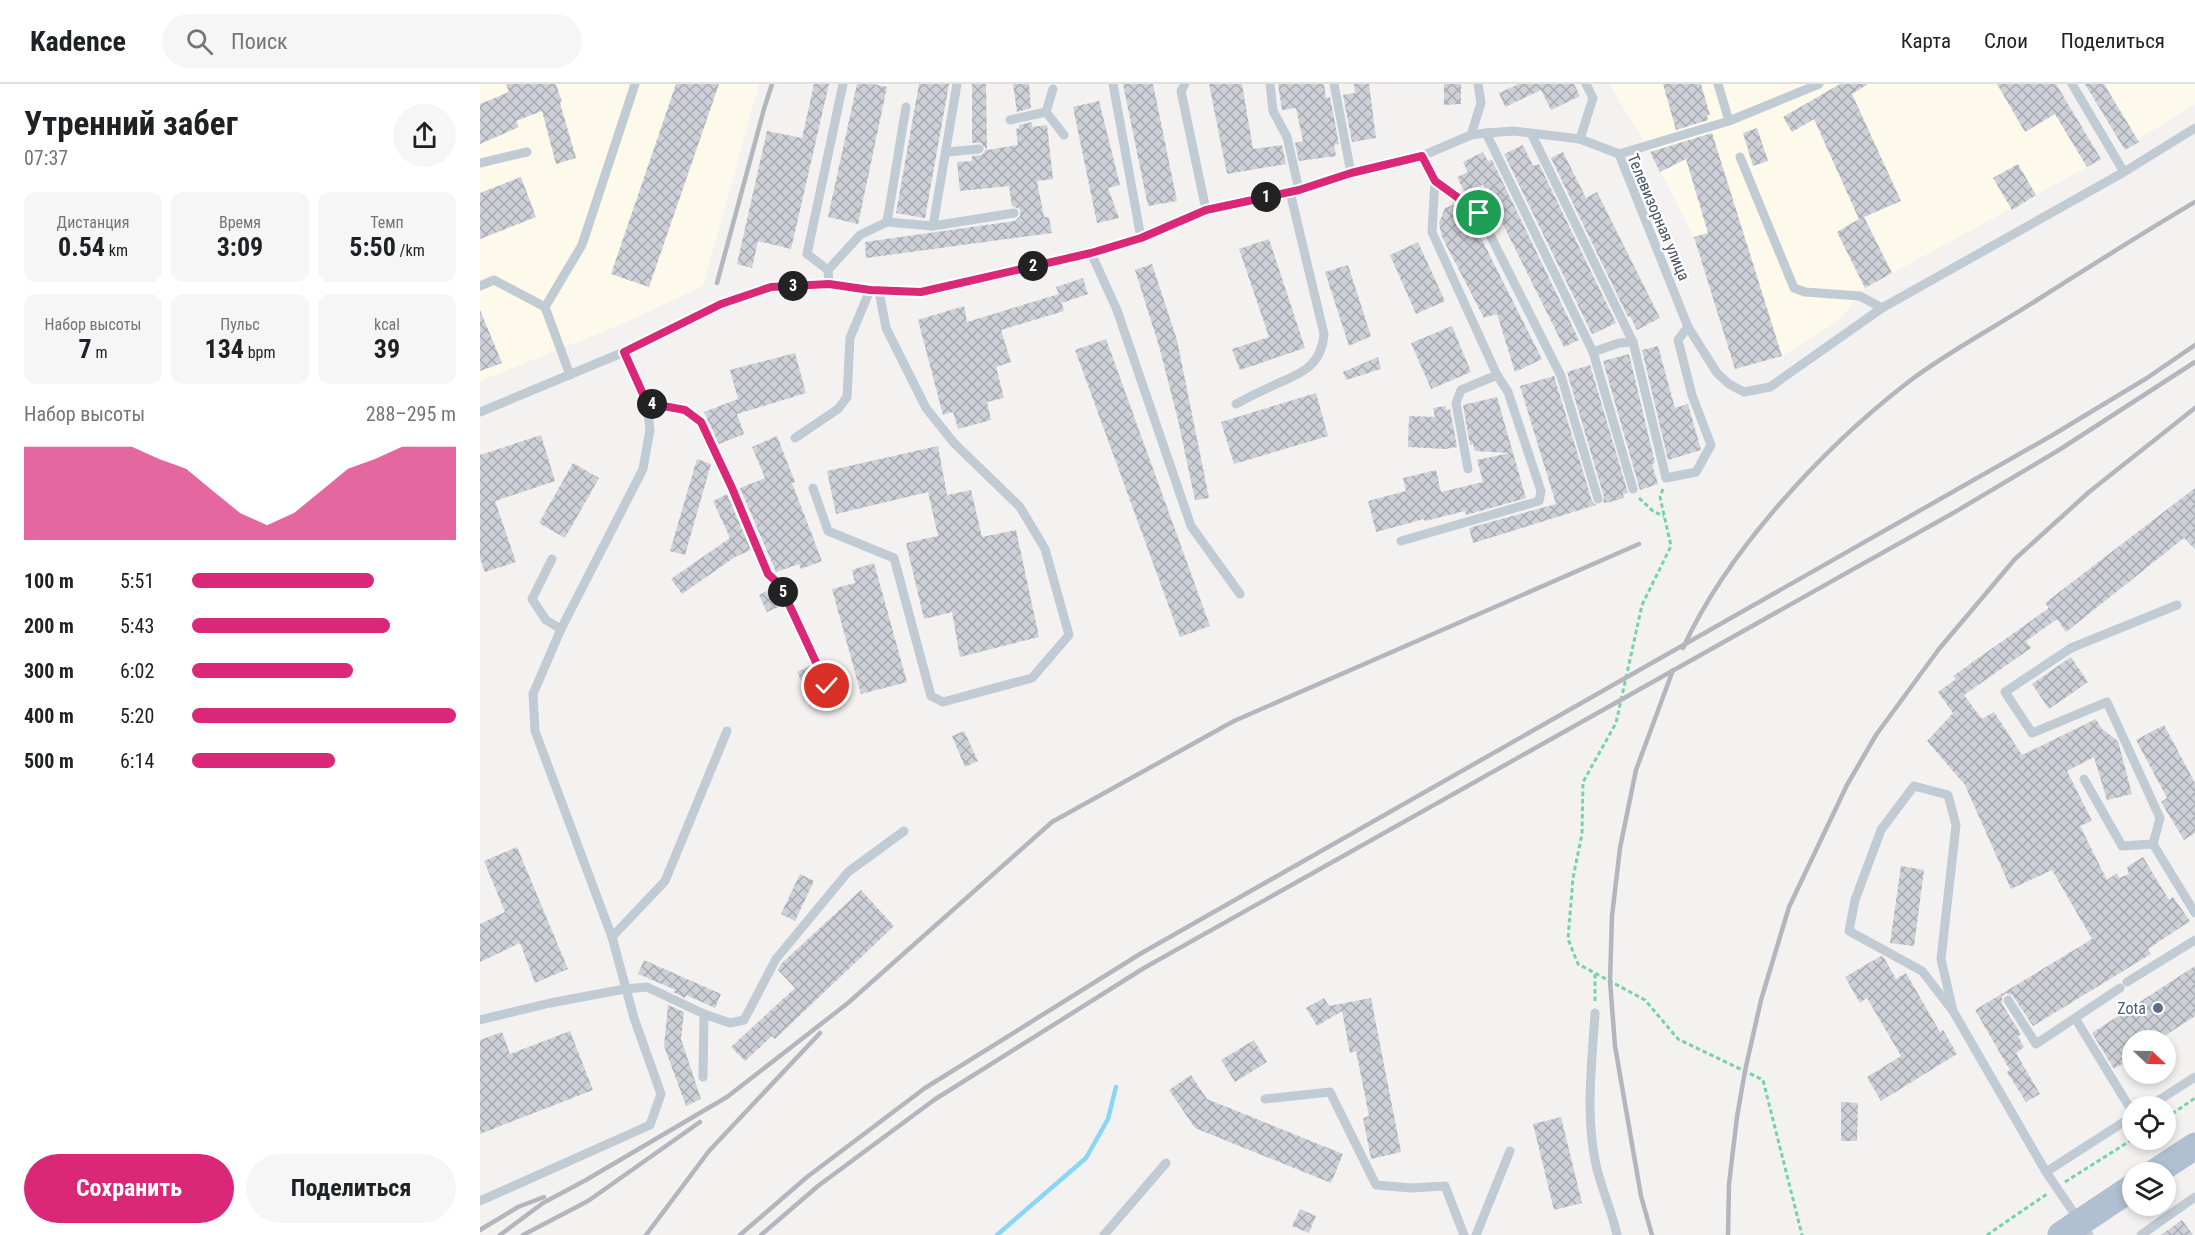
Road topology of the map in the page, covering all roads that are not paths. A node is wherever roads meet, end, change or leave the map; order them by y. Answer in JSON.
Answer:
{"nodes":[{"id":1,"x":634,"y":84,"type":"edge"},
{"id":2,"x":843,"y":84,"type":"edge"},
{"id":3,"x":957,"y":84,"type":"edge"},
{"id":4,"x":1064,"y":84,"type":"edge"},
{"id":5,"x":1113,"y":84,"type":"edge"},
{"id":6,"x":1173,"y":84,"type":"edge"},
{"id":7,"x":1270,"y":84,"type":"edge"},
{"id":8,"x":1334,"y":84,"type":"edge"},
{"id":9,"x":1478,"y":84,"type":"edge"},
{"id":10,"x":1587,"y":84,"type":"edge"},
{"id":11,"x":1718,"y":84,"type":"edge"},
{"id":12,"x":1819,"y":84,"type":"edge"},
{"id":13,"x":2072,"y":84,"type":"edge"},
{"id":14,"x":1053,"y":87,"type":"edge"},
{"id":15,"x":1183,"y":88,"type":"edge"},
{"id":16,"x":906,"y":107,"type":"dead end"},
{"id":17,"x":1046,"y":112,"type":"junction"},
{"id":18,"x":1010,"y":120,"type":"dead end"},
{"id":19,"x":1730,"y":120,"type":"junction"},
{"id":20,"x":2195,"y":128,"type":"edge"},
{"id":21,"x":1486,"y":133,"type":"junction"},
{"id":22,"x":1532,"y":133,"type":"junction"},
{"id":23,"x":1064,"y":135,"type":"dead end"},
{"id":24,"x":1471,"y":135,"type":"junction"},
{"id":25,"x":1580,"y":139,"type":"junction"},
{"id":26,"x":979,"y":150,"type":"dead end"},
{"id":27,"x":526,"y":152,"type":"dead end"},
{"id":28,"x":947,"y":152,"type":"junction"},
{"id":29,"x":1619,"y":154,"type":"junction"},
{"id":30,"x":1422,"y":156,"type":"junction"},
{"id":31,"x":1740,"y":157,"type":"dead end"},
{"id":32,"x":480,"y":163,"type":"edge"},
{"id":33,"x":2124,"y":172,"type":"junction"},
{"id":34,"x":1351,"y":173,"type":"junction"},
{"id":35,"x":1435,"y":181,"type":"junction"},
{"id":36,"x":1294,"y":191,"type":"junction"},
{"id":37,"x":1206,"y":210,"type":"junction"},
{"id":38,"x":1014,"y":213,"type":"dead end"},
{"id":39,"x":887,"y":222,"type":"junction"},
{"id":40,"x":933,"y":226,"type":"junction"},
{"id":41,"x":1141,"y":238,"type":"junction"},
{"id":42,"x":1091,"y":253,"type":"junction"},
{"id":43,"x":828,"y":270,"type":"junction"},
{"id":44,"x":829,"y":284,"type":"junction"},
{"id":45,"x":480,"y":286,"type":"edge"},
{"id":46,"x":874,"y":290,"type":"junction"},
{"id":47,"x":545,"y":307,"type":"junction"},
{"id":48,"x":1882,"y":308,"type":"junction"},
{"id":49,"x":1688,"y":327,"type":"junction"},
{"id":50,"x":1633,"y":342,"type":"junction"},
{"id":51,"x":624,"y":352,"type":"junction"},
{"id":52,"x":1593,"y":352,"type":"junction"},
{"id":53,"x":570,"y":375,"type":"junction"},
{"id":54,"x":1497,"y":375,"type":"junction"},
{"id":55,"x":647,"y":403,"type":"junction"},
{"id":56,"x":1236,"y":404,"type":"dead end"},
{"id":57,"x":480,"y":412,"type":"edge"},
{"id":58,"x":795,"y":438,"type":"dead end"},
{"id":59,"x":1468,"y":469,"type":"dead end"},
{"id":60,"x":813,"y":488,"type":"dead end"},
{"id":61,"x":1633,"y":489,"type":"road end"},
{"id":62,"x":1598,"y":499,"type":"dead end"},
{"id":63,"x":1401,"y":541,"type":"dead end"},
{"id":64,"x":552,"y":560,"type":"dead end"},
{"id":65,"x":1240,"y":594,"type":"dead end"},
{"id":66,"x":2177,"y":605,"type":"dead end"},
{"id":67,"x":561,"y":629,"type":"junction"},
{"id":68,"x":827,"y":686,"type":"dead end"},
{"id":69,"x":727,"y":731,"type":"dead end"},
{"id":70,"x":2084,"y":779,"type":"dead end"},
{"id":71,"x":904,"y":831,"type":"dead end"},
{"id":72,"x":2153,"y":844,"type":"junction"},
{"id":73,"x":2195,"y":913,"type":"edge"},
{"id":74,"x":612,"y":937,"type":"junction"},
{"id":75,"x":2195,"y":940,"type":"edge"},
{"id":76,"x":625,"y":989,"type":"junction"},
{"id":77,"x":2008,"y":1000,"type":"dead end"},
{"id":78,"x":1953,"y":1011,"type":"junction"},
{"id":79,"x":1594,"y":1013,"type":"road end"},
{"id":80,"x":704,"y":1014,"type":"junction"},
{"id":81,"x":2075,"y":1018,"type":"junction"},
{"id":82,"x":480,"y":1020,"type":"edge"},
{"id":83,"x":703,"y":1077,"type":"dead end"},
{"id":84,"x":2195,"y":1077,"type":"edge"},
{"id":85,"x":2165,"y":1096,"type":"edge"},
{"id":86,"x":2122,"y":1097,"type":"edge"},
{"id":87,"x":1265,"y":1099,"type":"dead end"},
{"id":88,"x":2122,"y":1122,"type":"edge"},
{"id":89,"x":2195,"y":1146,"type":"edge"},
{"id":90,"x":1510,"y":1151,"type":"dead end"},
{"id":91,"x":2171,"y":1162,"type":"edge"},
{"id":92,"x":1166,"y":1163,"type":"dead end"},
{"id":93,"x":2046,"y":1172,"type":"junction"},
{"id":94,"x":2122,"y":1195,"type":"edge"},
{"id":95,"x":2195,"y":1197,"type":"edge"},
{"id":96,"x":480,"y":1201,"type":"edge"},
{"id":97,"x":2076,"y":1231,"type":"edge"},
{"id":98,"x":1104,"y":1235,"type":"edge"},
{"id":99,"x":1464,"y":1235,"type":"edge"},
{"id":100,"x":1476,"y":1235,"type":"edge"},
{"id":101,"x":1617,"y":1235,"type":"edge"},
{"id":102,"x":2141,"y":1235,"type":"edge"}],
"edges":[{"from":1,"to":47,"type":"lane"},
{"from":2,"to":43,"type":"lane"},
{"from":3,"to":28,"type":"lane"},
{"from":4,"to":14,"type":"lane"},
{"from":5,"to":41,"type":"lane"},
{"from":6,"to":15,"type":"lane"},
{"from":7,"to":36,"type":"lane"},
{"from":8,"to":34,"type":"lane"},
{"from":9,"to":24,"type":"lane"},
{"from":10,"to":25,"type":"lane"},
{"from":11,"to":19,"type":"lane"},
{"from":12,"to":19,"type":"lane"},
{"from":13,"to":33,"type":"lane"},
{"from":14,"to":17,"type":"lane"},
{"from":15,"to":37,"type":"lane"},
{"from":16,"to":39,"type":"lane"},
{"from":17,"to":18,"type":"lane"},
{"from":17,"to":23,"type":"lane"},
{"from":19,"to":29,"type":"lane"},
{"from":20,"to":33,"type":"lane","name":"Телевизорная улица"},
{"from":21,"to":22,"type":"lane","name":"Телевизорная улица"},
{"from":21,"to":24,"type":"lane","name":"Телевизорная улица"},
{"from":21,"to":52,"type":"lane"},
{"from":22,"to":25,"type":"lane","name":"Телевизорная улица"},
{"from":22,"to":50,"type":"lane"},
{"from":24,"to":30,"type":"lane","name":"Телевизорная улица"},
{"from":25,"to":29,"type":"lane","name":"Телевизорная улица"},
{"from":26,"to":28,"type":"lane"},
{"from":27,"to":32,"type":"lane"},
{"from":28,"to":40,"type":"lane"},
{"from":29,"to":49,"type":"lane","name":"Телевизорная улица"},
{"from":30,"to":34,"type":"lane","name":"Телевизорная улица"},
{"from":30,"to":35,"type":"lane"},
{"from":31,"to":48,"type":"lane"},
{"from":33,"to":48,"type":"lane","name":"Телевизорная улица"},
{"from":34,"to":36,"type":"lane","name":"Телевизорная улица"},
{"from":35,"to":54,"type":"lane"},
{"from":35,"to":62,"type":"lane"},
{"from":36,"to":37,"type":"lane","name":"Телевизорная улица"},
{"from":36,"to":56,"type":"lane"},
{"from":37,"to":41,"type":"lane","name":"Телевизорная улица"},
{"from":38,"to":40,"type":"lane"},
{"from":39,"to":40,"type":"lane"},
{"from":39,"to":43,"type":"lane"},
{"from":41,"to":42,"type":"lane","name":"Телевизорная улица"},
{"from":42,"to":46,"type":"lane","name":"Телевизорная улица"},
{"from":42,"to":65,"type":"lane"},
{"from":43,"to":44,"type":"lane"},
{"from":44,"to":46,"type":"lane","name":"Телевизорная улица"},
{"from":44,"to":51,"type":"lane","name":"Телевизорная улица"},
{"from":45,"to":47,"type":"lane"},
{"from":46,"to":58,"type":"lane"},
{"from":46,"to":60,"type":"lane"},
{"from":47,"to":53,"type":"lane"},
{"from":48,"to":49,"type":"lane","name":"Телевизорная улица"},
{"from":49,"to":50,"type":"lane"},
{"from":50,"to":52,"type":"lane"},
{"from":51,"to":53,"type":"lane","name":"Телевизорная улица"},
{"from":51,"to":55,"type":"lane"},
{"from":52,"to":61,"type":"lane"},
{"from":53,"to":57,"type":"lane","name":"Телевизорная улица"},
{"from":54,"to":59,"type":"lane"},
{"from":54,"to":63,"type":"lane"},
{"from":55,"to":67,"type":"lane"},
{"from":55,"to":68,"type":"lane"},
{"from":64,"to":67,"type":"lane"},
{"from":66,"to":72,"type":"lane"},
{"from":67,"to":74,"type":"lane"},
{"from":69,"to":74,"type":"lane"},
{"from":70,"to":72,"type":"lane"},
{"from":71,"to":80,"type":"lane"},
{"from":72,"to":73,"type":"lane"},
{"from":74,"to":76,"type":"lane"},
{"from":75,"to":81,"type":"lane"},
{"from":76,"to":80,"type":"lane"},
{"from":76,"to":82,"type":"lane"},
{"from":76,"to":96,"type":"lane"},
{"from":77,"to":81,"type":"lane"},
{"from":78,"to":78,"type":"lane"},
{"from":78,"to":93,"type":"lane"},
{"from":79,"to":101,"type":"lane"},
{"from":80,"to":83,"type":"lane"},
{"from":81,"to":86,"type":"lane"},
{"from":84,"to":85,"type":"lane"},
{"from":87,"to":99,"type":"lane"},
{"from":88,"to":93,"type":"lane"},
{"from":89,"to":91,"type":"main road"},
{"from":90,"to":100,"type":"lane"},
{"from":92,"to":98,"type":"lane"},
{"from":93,"to":97,"type":"lane"},
{"from":94,"to":97,"type":"main road"},
{"from":95,"to":102,"type":"lane"}]}
